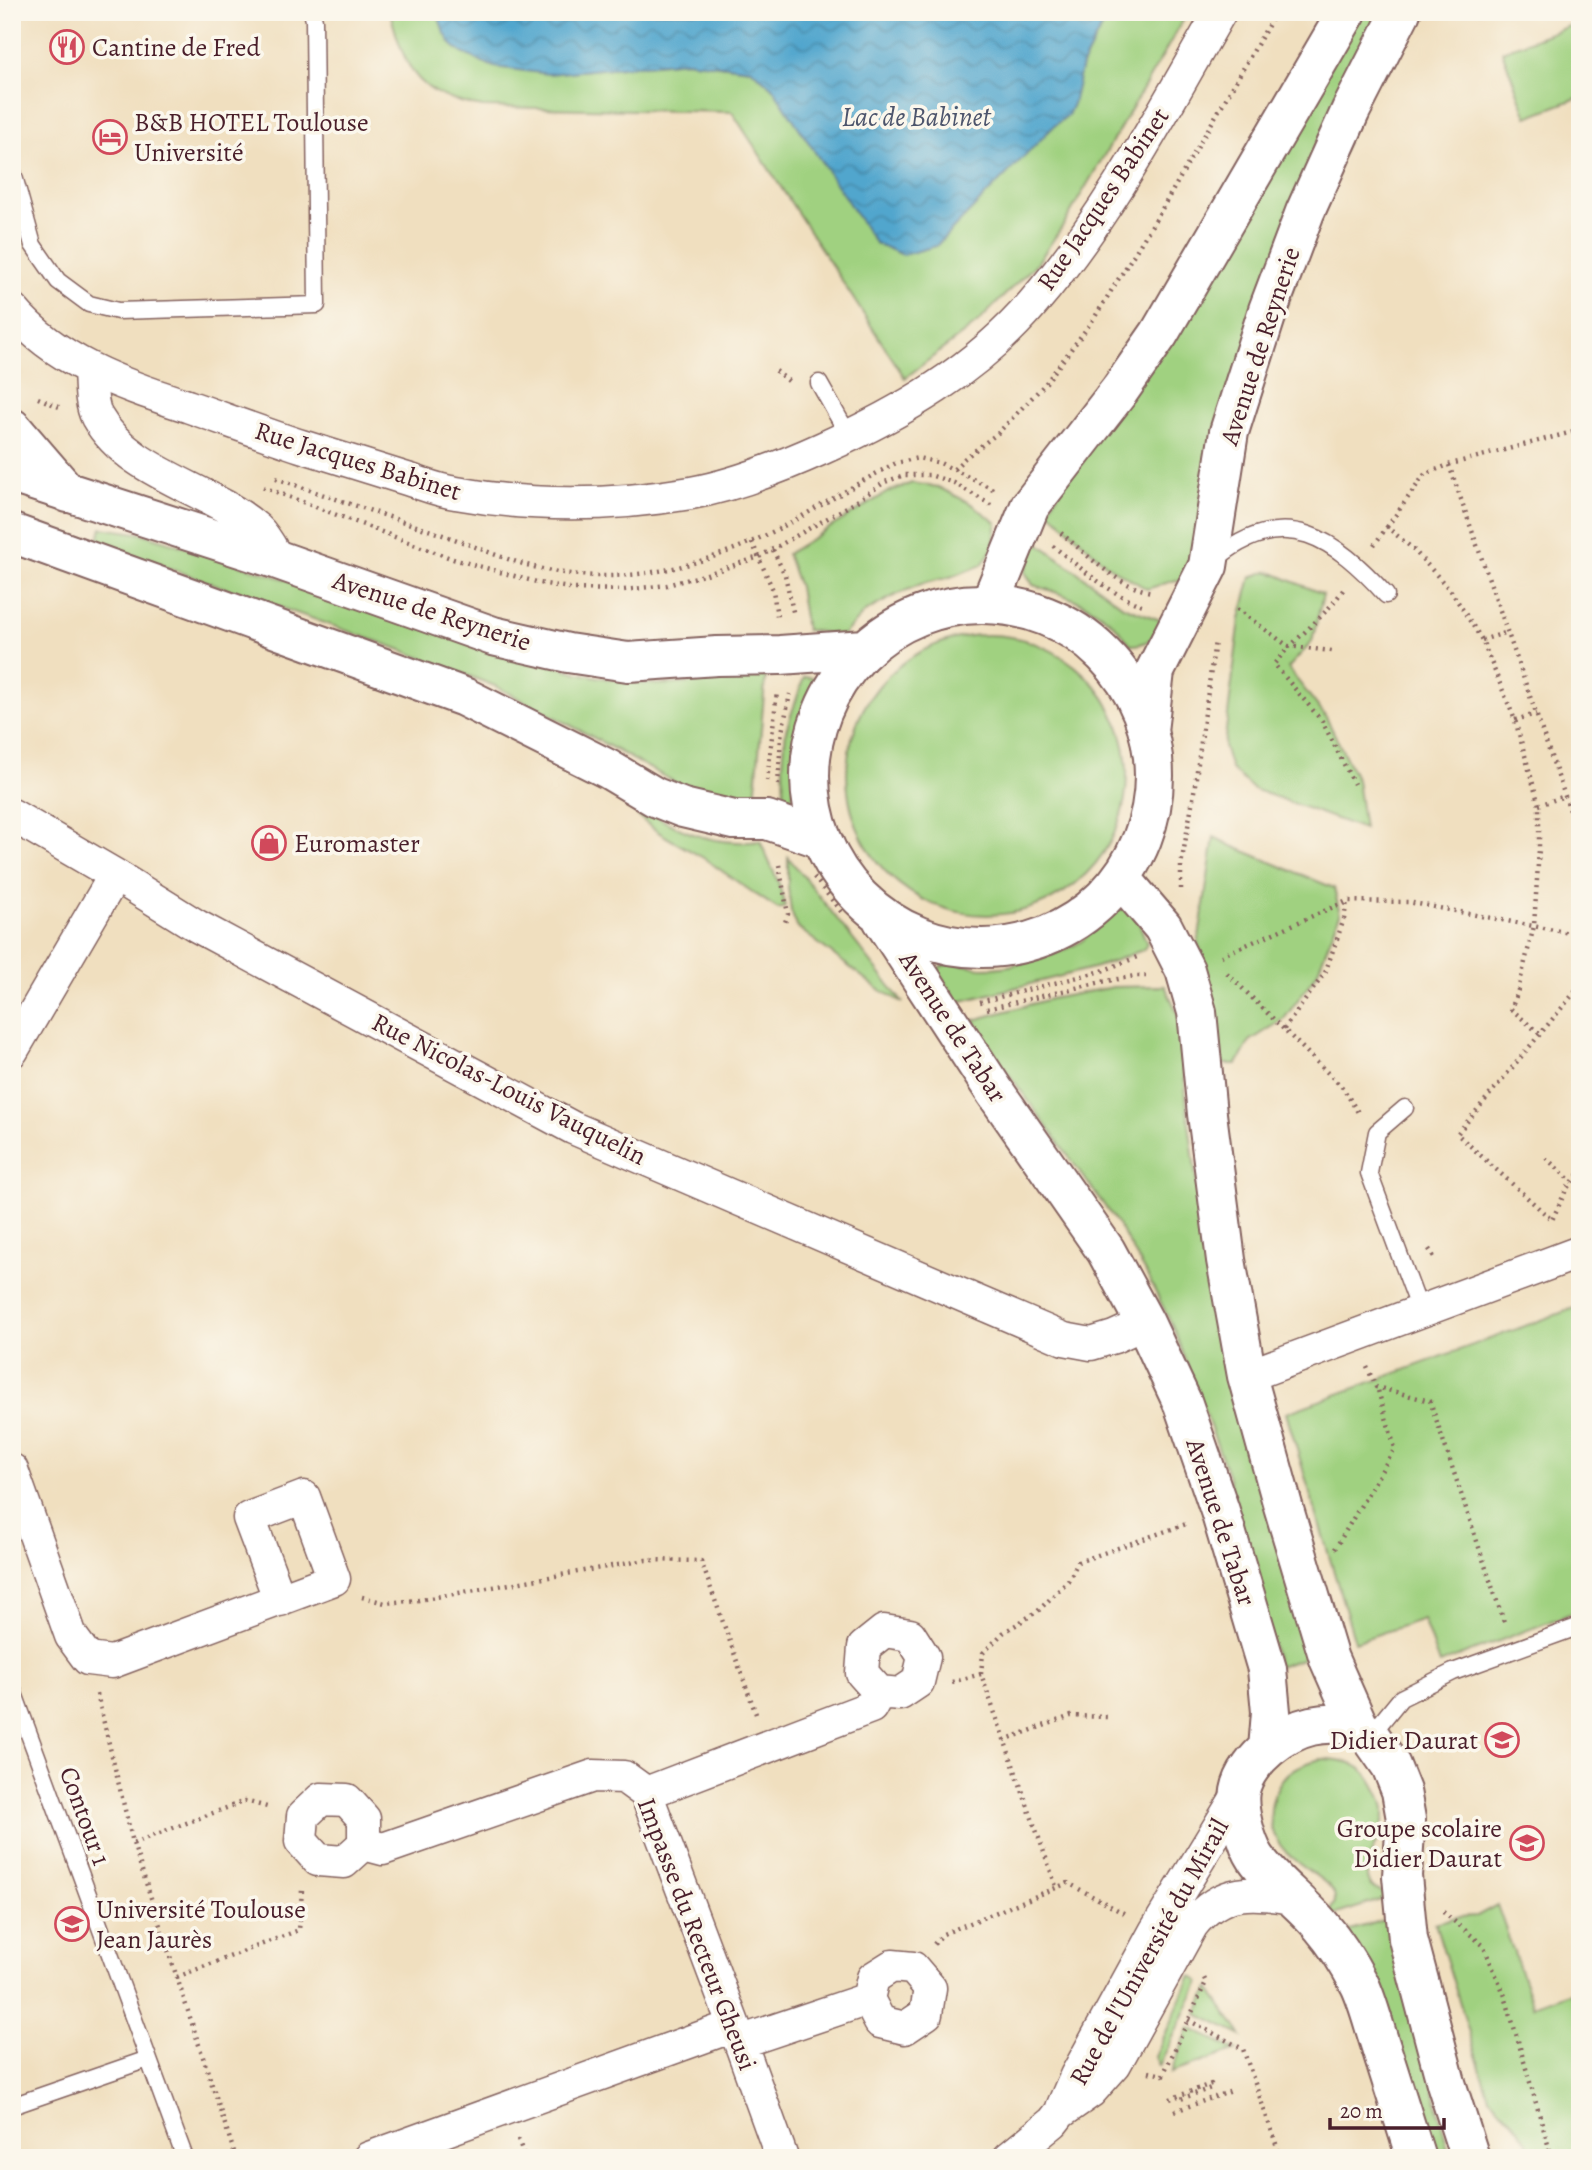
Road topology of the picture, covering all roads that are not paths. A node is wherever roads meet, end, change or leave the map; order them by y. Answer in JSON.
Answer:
{"nodes":[{"id":1,"x":312,"y":12,"type":"edge"},
{"id":2,"x":1220,"y":12,"type":"edge"},
{"id":3,"x":1347,"y":12,"type":"edge"},
{"id":4,"x":1401,"y":12,"type":"edge"},
{"id":5,"x":12,"y":169,"type":"edge"},
{"id":6,"x":12,"y":309,"type":"edge"},
{"id":7,"x":90,"y":369,"type":"junction"},
{"id":8,"x":819,"y":383,"type":"dead end"},
{"id":9,"x":12,"y":428,"type":"edge"},
{"id":10,"x":849,"y":436,"type":"junction"},
{"id":11,"x":12,"y":474,"type":"edge"},
{"id":12,"x":68,"y":494,"type":"junction"},
{"id":13,"x":13,"y":533,"type":"edge"},
{"id":14,"x":278,"y":560,"type":"junction"},
{"id":15,"x":1200,"y":582,"type":"junction"},
{"id":16,"x":1385,"y":595,"type":"dead end"},
{"id":17,"x":990,"y":604,"type":"junction"},
{"id":18,"x":865,"y":649,"type":"junction"},
{"id":19,"x":1148,"y":730,"type":"junction"},
{"id":20,"x":12,"y":815,"type":"edge"},
{"id":21,"x":822,"y":839,"type":"junction"},
{"id":22,"x":115,"y":875,"type":"junction"},
{"id":23,"x":1121,"y":878,"type":"junction"},
{"id":24,"x":878,"y":914,"type":"junction"},
{"id":25,"x":12,"y":1051,"type":"edge"},
{"id":26,"x":1405,"y":1108,"type":"dead end"},
{"id":27,"x":1580,"y":1252,"type":"edge"},
{"id":28,"x":1420,"y":1310,"type":"junction"},
{"id":29,"x":1146,"y":1323,"type":"junction"},
{"id":30,"x":1247,"y":1376,"type":"junction"},
{"id":31,"x":12,"y":1470,"type":"edge"},
{"id":32,"x":280,"y":1600,"type":"junction"},
{"id":33,"x":1580,"y":1626,"type":"edge"},
{"id":34,"x":12,"y":1688,"type":"edge"},
{"id":35,"x":879,"y":1692,"type":"junction"},
{"id":36,"x":1364,"y":1731,"type":"junction"},
{"id":37,"x":1268,"y":1749,"type":"junction"},
{"id":38,"x":1240,"y":1792,"type":"junction"},
{"id":39,"x":646,"y":1793,"type":"junction"},
{"id":40,"x":364,"y":1844,"type":"junction"},
{"id":41,"x":1296,"y":1899,"type":"junction"},
{"id":42,"x":868,"y":1999,"type":"junction"},
{"id":43,"x":736,"y":2034,"type":"junction"},
{"id":44,"x":148,"y":2059,"type":"junction"},
{"id":45,"x":12,"y":2106,"type":"edge"},
{"id":46,"x":1060,"y":2113,"type":"junction"},
{"id":47,"x":185,"y":2158,"type":"edge"},
{"id":48,"x":369,"y":2158,"type":"edge"},
{"id":49,"x":782,"y":2158,"type":"edge"},
{"id":50,"x":1009,"y":2158,"type":"edge"},
{"id":51,"x":1416,"y":2158,"type":"edge"},
{"id":52,"x":1470,"y":2158,"type":"edge"}],
"edges":[{"from":1,"to":5,"type":"lane"},
{"from":2,"to":10,"type":"street","name":"Rue Jacques Babinet"},
{"from":3,"to":17,"type":"main road"},
{"from":4,"to":15,"type":"main road","name":"Avenue de Reynerie"},
{"from":6,"to":7,"type":"street","name":"Rue Jacques Babinet"},
{"from":7,"to":10,"type":"street","name":"Rue Jacques Babinet"},
{"from":7,"to":14,"type":"street"},
{"from":8,"to":10,"type":"lane"},
{"from":9,"to":12,"type":"main road"},
{"from":11,"to":12,"type":"main road","name":"Avenue de Reynerie"},
{"from":12,"to":14,"type":"main road","name":"Avenue de Reynerie"},
{"from":13,"to":21,"type":"main road"},
{"from":14,"to":18,"type":"main road","name":"Avenue de Reynerie"},
{"from":15,"to":16,"type":"lane"},
{"from":15,"to":19,"type":"main road","name":"Avenue de Reynerie"},
{"from":17,"to":18,"type":"main road"},
{"from":17,"to":19,"type":"main road"},
{"from":18,"to":21,"type":"main road"},
{"from":19,"to":23,"type":"main road"},
{"from":20,"to":22,"type":"street","name":"Rue Nicolas-Louis Vauquelin"},
{"from":21,"to":24,"type":"main road"},
{"from":22,"to":25,"type":"street"},
{"from":22,"to":29,"type":"street","name":"Rue Nicolas-Louis Vauquelin"},
{"from":23,"to":24,"type":"main road"},
{"from":23,"to":30,"type":"main road"},
{"from":24,"to":29,"type":"main road","name":"Avenue de Tabar"},
{"from":26,"to":28,"type":"lane"},
{"from":27,"to":28,"type":"street"},
{"from":28,"to":30,"type":"street"},
{"from":29,"to":37,"type":"main road","name":"Avenue de Tabar"},
{"from":30,"to":36,"type":"main road"},
{"from":31,"to":32,"type":"street"},
{"from":32,"to":32,"type":"street"},
{"from":33,"to":36,"type":"lane"},
{"from":34,"to":44,"type":"lane","name":"Contour 1"},
{"from":35,"to":35,"type":"street"},
{"from":35,"to":39,"type":"street"},
{"from":36,"to":37,"type":"main road"},
{"from":36,"to":52,"type":"main road"},
{"from":37,"to":38,"type":"main road"},
{"from":38,"to":41,"type":"main road"},
{"from":38,"to":46,"type":"street","name":"Rue de l'Université du Mirail"},
{"from":39,"to":40,"type":"street","name":"Impasse du Recteur Gheusi"},
{"from":39,"to":43,"type":"street","name":"Impasse du Recteur Gheusi"},
{"from":40,"to":40,"type":"street"},
{"from":41,"to":46,"type":"street","name":"Rue de l'Université du Mirail"},
{"from":41,"to":51,"type":"main road"},
{"from":42,"to":42,"type":"street"},
{"from":42,"to":43,"type":"street"},
{"from":43,"to":48,"type":"street"},
{"from":43,"to":49,"type":"street","name":"Impasse du Recteur Gheusi"},
{"from":44,"to":45,"type":"lane"},
{"from":44,"to":47,"type":"lane","name":"Contour 1"},
{"from":46,"to":50,"type":"street","name":"Rue de l'Université du Mirail"}]}
